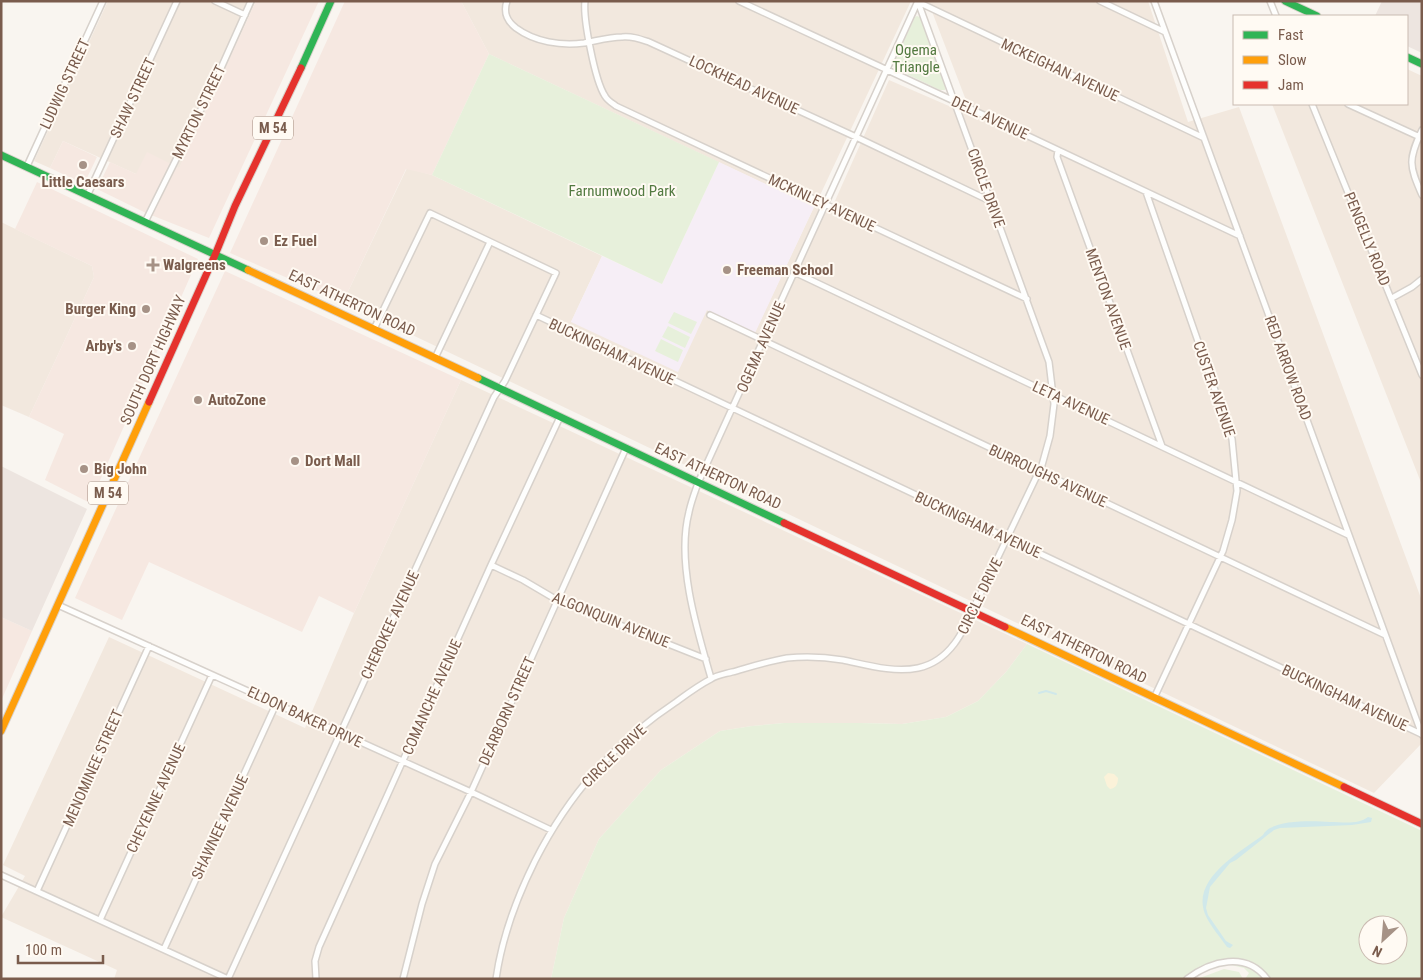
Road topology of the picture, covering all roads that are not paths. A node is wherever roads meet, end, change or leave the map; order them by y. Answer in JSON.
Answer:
{"nodes":[{"id":1,"x":103,"y":1,"type":"edge"},
{"id":2,"x":177,"y":1,"type":"edge"},
{"id":3,"x":215,"y":1,"type":"edge"},
{"id":4,"x":251,"y":1,"type":"edge"},
{"id":5,"x":331,"y":1,"type":"edge"},
{"id":6,"x":507,"y":1,"type":"edge"},
{"id":7,"x":585,"y":1,"type":"edge"},
{"id":8,"x":739,"y":1,"type":"edge"},
{"id":9,"x":1100,"y":1,"type":"edge"},
{"id":10,"x":1154,"y":1,"type":"edge"},
{"id":11,"x":1270,"y":1,"type":"edge"},
{"id":12,"x":1285,"y":1,"type":"edge"},
{"id":13,"x":918,"y":2,"type":"edge"},
{"id":14,"x":245,"y":15,"type":"junction"},
{"id":15,"x":1276,"y":15,"type":"edge"},
{"id":16,"x":1315,"y":15,"type":"edge"},
{"id":17,"x":1166,"y":32,"type":"junction"},
{"id":18,"x":589,"y":42,"type":"junction"},
{"id":19,"x":1408,"y":58,"type":"edge"},
{"id":20,"x":1422,"y":64,"type":"edge"},
{"id":21,"x":887,"y":69,"type":"junction"},
{"id":22,"x":954,"y":101,"type":"junction"},
{"id":23,"x":1312,"y":105,"type":"edge"},
{"id":24,"x":1350,"y":105,"type":"edge"},
{"id":25,"x":1422,"y":130,"type":"edge"},
{"id":26,"x":856,"y":137,"type":"junction"},
{"id":27,"x":1420,"y":137,"type":"edge"},
{"id":28,"x":1204,"y":138,"type":"junction"},
{"id":29,"x":1058,"y":150,"type":"junction"},
{"id":30,"x":1,"y":155,"type":"edge"},
{"id":31,"x":27,"y":166,"type":"junction"},
{"id":32,"x":1146,"y":192,"type":"junction"},
{"id":33,"x":88,"y":194,"type":"junction"},
{"id":34,"x":1422,"y":195,"type":"edge"},
{"id":35,"x":990,"y":201,"type":"junction"},
{"id":36,"x":826,"y":204,"type":"junction"},
{"id":37,"x":146,"y":222,"type":"junction"},
{"id":38,"x":1240,"y":237,"type":"junction"},
{"id":39,"x":490,"y":242,"type":"junction"},
{"id":40,"x":215,"y":255,"type":"junction"},
{"id":41,"x":794,"y":272,"type":"junction"},
{"id":42,"x":1422,"y":280,"type":"edge"},
{"id":43,"x":1392,"y":298,"type":"junction"},
{"id":44,"x":1027,"y":299,"type":"junction"},
{"id":45,"x":536,"y":315,"type":"junction"},
{"id":46,"x":710,"y":315,"type":"dead end"},
{"id":47,"x":374,"y":329,"type":"junction"},
{"id":48,"x":763,"y":341,"type":"junction"},
{"id":49,"x":435,"y":358,"type":"junction"},
{"id":50,"x":1421,"y":372,"type":"edge"},
{"id":51,"x":499,"y":388,"type":"junction"},
{"id":52,"x":1054,"y":395,"type":"junction"},
{"id":53,"x":732,"y":408,"type":"junction"},
{"id":54,"x":560,"y":417,"type":"junction"},
{"id":55,"x":1162,"y":446,"type":"junction"},
{"id":56,"x":626,"y":448,"type":"junction"},
{"id":57,"x":1039,"y":472,"type":"junction"},
{"id":58,"x":698,"y":483,"type":"junction"},
{"id":59,"x":1237,"y":483,"type":"junction"},
{"id":60,"x":1348,"y":534,"type":"junction"},
{"id":61,"x":1008,"y":539,"type":"junction"},
{"id":62,"x":1221,"y":557,"type":"junction"},
{"id":63,"x":491,"y":565,"type":"junction"},
{"id":64,"x":557,"y":600,"type":"junction"},
{"id":65,"x":58,"y":605,"type":"junction"},
{"id":66,"x":972,"y":611,"type":"junction"},
{"id":67,"x":1190,"y":626,"type":"junction"},
{"id":68,"x":1386,"y":636,"type":"junction"},
{"id":69,"x":148,"y":646,"type":"junction"},
{"id":70,"x":706,"y":659,"type":"junction"},
{"id":71,"x":212,"y":675,"type":"junction"},
{"id":72,"x":711,"y":678,"type":"junction"},
{"id":73,"x":1154,"y":698,"type":"junction"},
{"id":74,"x":276,"y":704,"type":"junction"},
{"id":75,"x":1,"y":731,"type":"edge"},
{"id":76,"x":340,"y":734,"type":"junction"},
{"id":77,"x":1422,"y":735,"type":"edge"},
{"id":78,"x":403,"y":761,"type":"junction"},
{"id":79,"x":471,"y":792,"type":"junction"},
{"id":80,"x":1422,"y":824,"type":"edge"},
{"id":81,"x":551,"y":830,"type":"junction"},
{"id":82,"x":1,"y":875,"type":"edge"},
{"id":83,"x":37,"y":891,"type":"junction"},
{"id":84,"x":100,"y":920,"type":"junction"},
{"id":85,"x":164,"y":949,"type":"junction"},
{"id":86,"x":228,"y":979,"type":"edge"},
{"id":87,"x":316,"y":979,"type":"edge"},
{"id":88,"x":403,"y":979,"type":"edge"},
{"id":89,"x":496,"y":979,"type":"edge"},
{"id":90,"x":1187,"y":979,"type":"edge"},
{"id":91,"x":1267,"y":979,"type":"edge"}],
"edges":[{"from":1,"to":31,"type":"street","name":"LUDWIG STREET"},
{"from":2,"to":33,"type":"street","name":"SHAW STREET"},
{"from":3,"to":14,"type":"street"},
{"from":4,"to":14,"type":"street","name":"MYRTON STREET"},
{"from":5,"to":40,"type":"street","name":"SOUTH DORT HIGHWAY","number":"M 54"},
{"from":6,"to":18,"type":"street","name":"LOCKHEAD AVENUE"},
{"from":7,"to":18,"type":"street"},
{"from":8,"to":21,"type":"street","name":"DELL AVENUE"},
{"from":9,"to":17,"type":"street"},
{"from":10,"to":17,"type":"street","name":"RED ARROW ROAD"},
{"from":11,"to":15,"type":"street"},
{"from":12,"to":16,"type":"street"},
{"from":13,"to":21,"type":"street","name":"OGEMA AVENUE"},
{"from":13,"to":22,"type":"street","name":"CIRCLE DRIVE"},
{"from":13,"to":28,"type":"street","name":"MCKEIGHAN AVENUE"},
{"from":14,"to":37,"type":"street","name":"MYRTON STREET"},
{"from":17,"to":28,"type":"street","name":"RED ARROW ROAD"},
{"from":18,"to":26,"type":"street","name":"LOCKHEAD AVENUE"},
{"from":18,"to":36,"type":"street","name":"MCKINLEY AVENUE"},
{"from":19,"to":20,"type":"street"},
{"from":21,"to":22,"type":"street","name":"DELL AVENUE"},
{"from":21,"to":26,"type":"street","name":"OGEMA AVENUE"},
{"from":22,"to":29,"type":"street","name":"DELL AVENUE"},
{"from":22,"to":35,"type":"street","name":"CIRCLE DRIVE"},
{"from":23,"to":43,"type":"street","name":"PENGELLY ROAD"},
{"from":24,"to":27,"type":"street"},
{"from":25,"to":27,"type":"street"},
{"from":26,"to":35,"type":"street","name":"LOCKHEAD AVENUE"},
{"from":26,"to":36,"type":"street","name":"OGEMA AVENUE"},
{"from":27,"to":34,"type":"street"},
{"from":28,"to":38,"type":"street","name":"RED ARROW ROAD"},
{"from":29,"to":32,"type":"street","name":"DELL AVENUE"},
{"from":29,"to":55,"type":"street","name":"MENTON AVENUE"},
{"from":30,"to":31,"type":"street","name":"EAST ATHERTON ROAD"},
{"from":31,"to":33,"type":"street","name":"EAST ATHERTON ROAD"},
{"from":32,"to":38,"type":"street","name":"DELL AVENUE"},
{"from":32,"to":59,"type":"street","name":"CUSTER AVENUE"},
{"from":33,"to":37,"type":"street","name":"EAST ATHERTON ROAD"},
{"from":35,"to":44,"type":"street","name":"CIRCLE DRIVE"},
{"from":36,"to":41,"type":"street","name":"OGEMA AVENUE"},
{"from":36,"to":44,"type":"street","name":"MCKINLEY AVENUE"},
{"from":37,"to":40,"type":"street","name":"EAST ATHERTON ROAD"},
{"from":38,"to":60,"type":"street","name":"RED ARROW ROAD"},
{"from":39,"to":45,"type":"street","name":"CHEROKEE AVENUE"},
{"from":39,"to":47,"type":"street"},
{"from":39,"to":49,"type":"street"},
{"from":40,"to":47,"type":"street","name":"EAST ATHERTON ROAD"},
{"from":40,"to":65,"type":"street","name":"SOUTH DORT HIGHWAY","number":"M 54"},
{"from":41,"to":48,"type":"street","name":"OGEMA AVENUE"},
{"from":41,"to":52,"type":"street","name":"LETA AVENUE"},
{"from":42,"to":43,"type":"street"},
{"from":43,"to":50,"type":"street","name":"PENGELLY ROAD"},
{"from":44,"to":52,"type":"street","name":"CIRCLE DRIVE"},
{"from":45,"to":51,"type":"street","name":"CHEROKEE AVENUE"},
{"from":45,"to":53,"type":"street","name":"BUCKINGHAM AVENUE"},
{"from":46,"to":48,"type":"street","name":"BURROUGHS AVENUE"},
{"from":47,"to":49,"type":"street","name":"EAST ATHERTON ROAD"},
{"from":48,"to":53,"type":"street","name":"OGEMA AVENUE"},
{"from":48,"to":57,"type":"street","name":"BURROUGHS AVENUE"},
{"from":49,"to":51,"type":"street","name":"EAST ATHERTON ROAD"},
{"from":51,"to":54,"type":"street","name":"EAST ATHERTON ROAD"},
{"from":51,"to":76,"type":"street","name":"CHEROKEE AVENUE"},
{"from":52,"to":55,"type":"street","name":"LETA AVENUE"},
{"from":52,"to":57,"type":"street","name":"CIRCLE DRIVE"},
{"from":53,"to":58,"type":"street","name":"OGEMA AVENUE"},
{"from":53,"to":61,"type":"street","name":"BUCKINGHAM AVENUE"},
{"from":54,"to":56,"type":"street","name":"EAST ATHERTON ROAD"},
{"from":54,"to":63,"type":"street","name":"COMANCHE AVENUE"},
{"from":55,"to":59,"type":"street","name":"LETA AVENUE"},
{"from":56,"to":58,"type":"street","name":"EAST ATHERTON ROAD"},
{"from":56,"to":64,"type":"street","name":"DEARBORN STREET"},
{"from":57,"to":61,"type":"street","name":"CIRCLE DRIVE"},
{"from":57,"to":62,"type":"street","name":"BURROUGHS AVENUE"},
{"from":58,"to":66,"type":"street","name":"EAST ATHERTON ROAD"},
{"from":58,"to":70,"type":"street","name":"OGEMA AVENUE"},
{"from":59,"to":60,"type":"street","name":"LETA AVENUE"},
{"from":59,"to":62,"type":"street","name":"CUSTER AVENUE"},
{"from":60,"to":68,"type":"street","name":"RED ARROW ROAD"},
{"from":61,"to":66,"type":"street","name":"CIRCLE DRIVE"},
{"from":61,"to":67,"type":"street","name":"BUCKINGHAM AVENUE"},
{"from":62,"to":67,"type":"street","name":"CUSTER AVENUE"},
{"from":62,"to":68,"type":"street","name":"BURROUGHS AVENUE"},
{"from":63,"to":64,"type":"street","name":"ALGONQUIN AVENUE"},
{"from":63,"to":78,"type":"street","name":"COMANCHE AVENUE"},
{"from":64,"to":70,"type":"street","name":"ALGONQUIN AVENUE"},
{"from":64,"to":79,"type":"street","name":"DEARBORN STREET"},
{"from":65,"to":69,"type":"street","name":"ELDON BAKER DRIVE"},
{"from":65,"to":75,"type":"street","name":"SOUTH DORT HIGHWAY","number":"M 54"},
{"from":66,"to":72,"type":"street","name":"CIRCLE DRIVE"},
{"from":66,"to":73,"type":"street","name":"EAST ATHERTON ROAD"},
{"from":67,"to":73,"type":"street","name":"CUSTER AVENUE"},
{"from":67,"to":77,"type":"street","name":"BUCKINGHAM AVENUE"},
{"from":68,"to":77,"type":"street","name":"RED ARROW ROAD"},
{"from":69,"to":71,"type":"street","name":"ELDON BAKER DRIVE"},
{"from":69,"to":83,"type":"street","name":"MENOMINEE STREET"},
{"from":70,"to":72,"type":"street","name":"OGEMA AVENUE"},
{"from":71,"to":74,"type":"street","name":"ELDON BAKER DRIVE"},
{"from":71,"to":84,"type":"street","name":"CHEYENNE AVENUE"},
{"from":72,"to":81,"type":"street","name":"CIRCLE DRIVE"},
{"from":73,"to":80,"type":"street","name":"EAST ATHERTON ROAD"},
{"from":74,"to":76,"type":"street","name":"ELDON BAKER DRIVE"},
{"from":74,"to":85,"type":"street","name":"SHAWNEE AVENUE"},
{"from":76,"to":78,"type":"street","name":"ELDON BAKER DRIVE"},
{"from":76,"to":86,"type":"street","name":"CHEROKEE AVENUE"},
{"from":78,"to":79,"type":"street","name":"ELDON BAKER DRIVE"},
{"from":78,"to":87,"type":"street","name":"COMANCHE AVENUE"},
{"from":79,"to":81,"type":"street","name":"ELDON BAKER DRIVE"},
{"from":79,"to":88,"type":"street","name":"DEARBORN STREET"},
{"from":81,"to":89,"type":"street","name":"CIRCLE DRIVE"},
{"from":82,"to":83,"type":"street"},
{"from":83,"to":84,"type":"street"},
{"from":84,"to":85,"type":"street"},
{"from":85,"to":86,"type":"street"},
{"from":90,"to":91,"type":"street"}]}
